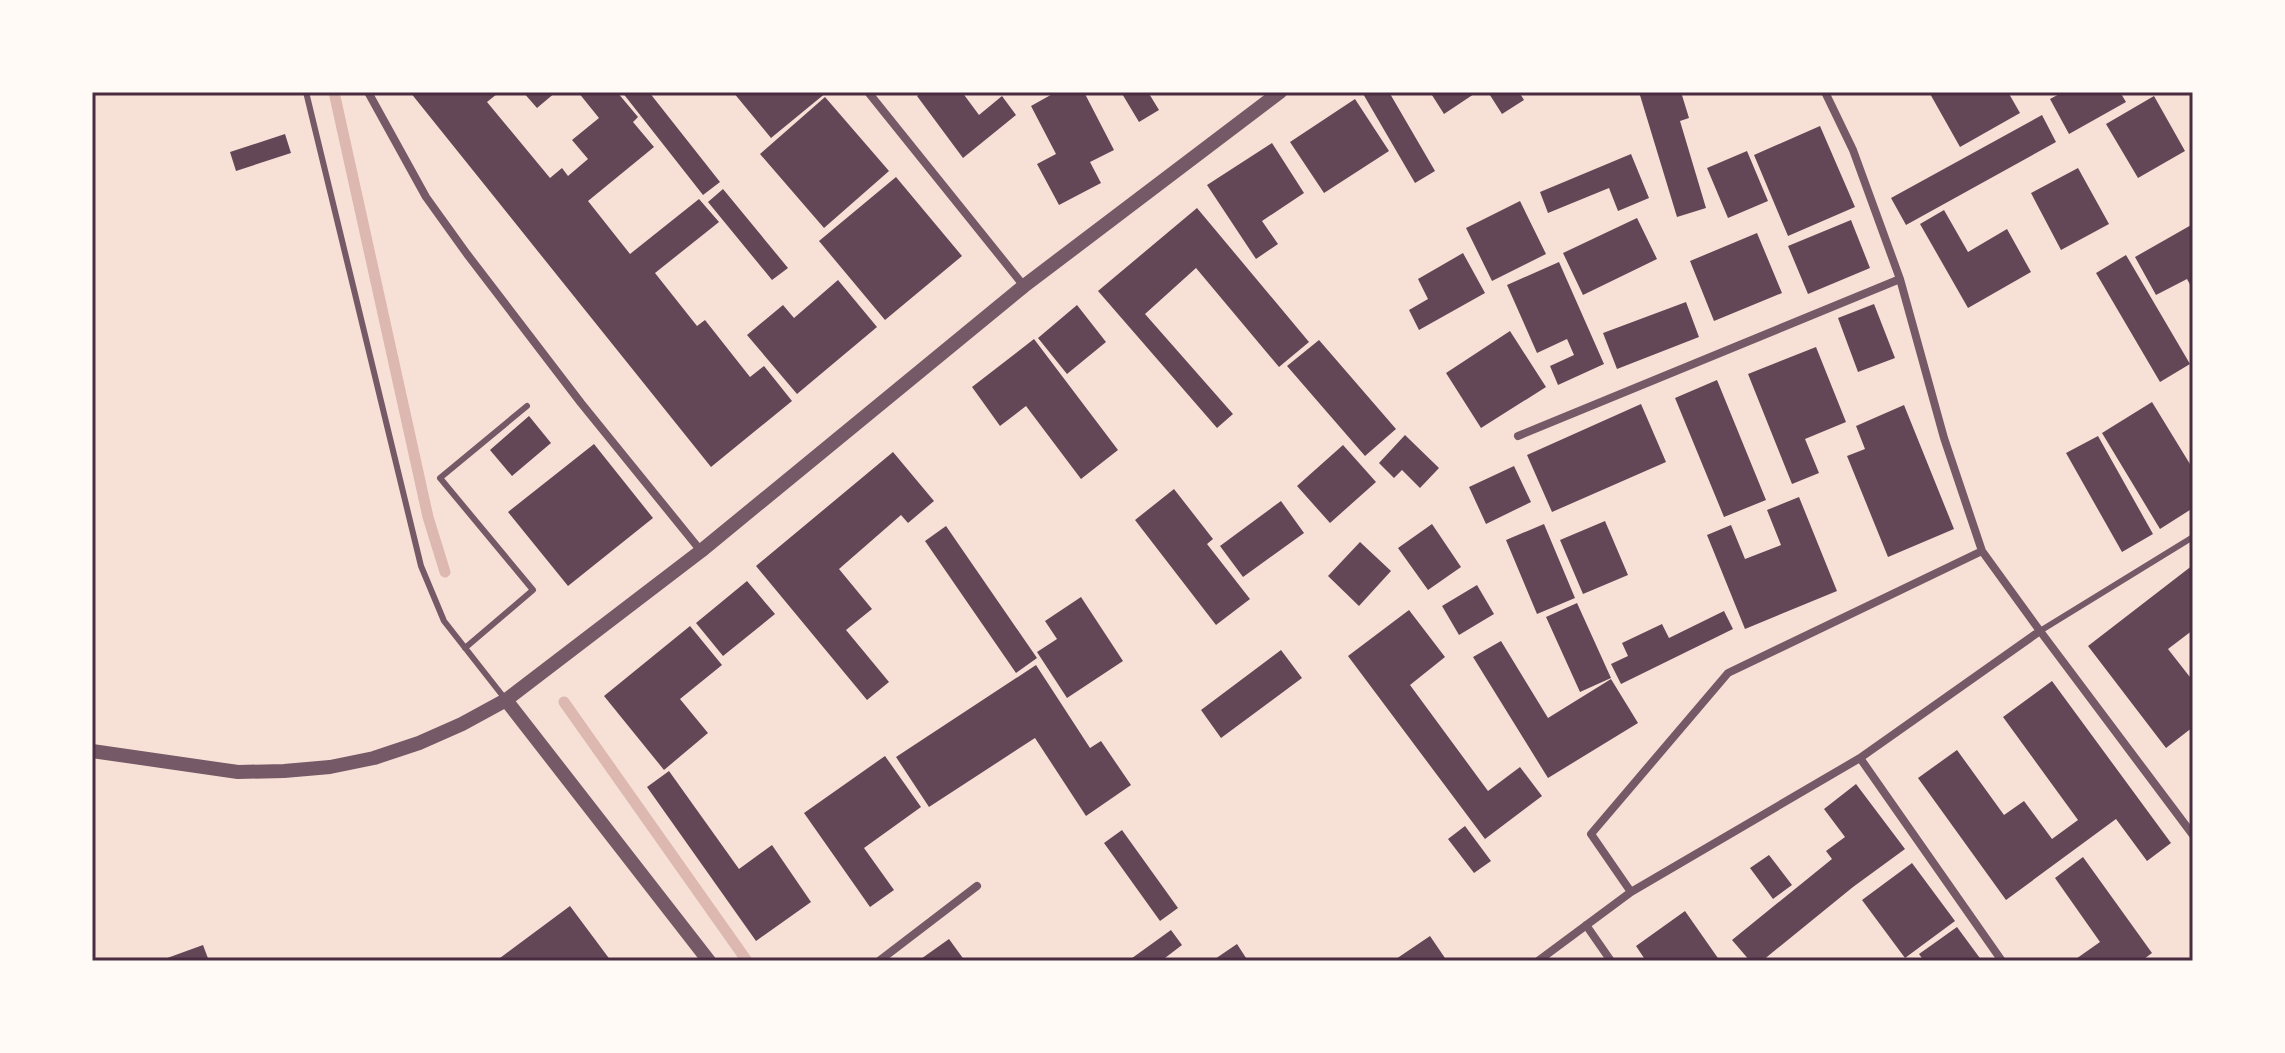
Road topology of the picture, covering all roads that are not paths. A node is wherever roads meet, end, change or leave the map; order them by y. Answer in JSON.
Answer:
{"nodes":[{"id":1,"x":306,"y":92,"type":"edge"},
{"id":2,"x":368,"y":92,"type":"edge"},
{"id":3,"x":868,"y":92,"type":"edge"},
{"id":4,"x":1280,"y":92,"type":"edge"},
{"id":5,"x":1825,"y":92,"type":"edge"},
{"id":6,"x":1900,"y":279,"type":"junction"},
{"id":7,"x":1024,"y":286,"type":"junction"},
{"id":8,"x":527,"y":406,"type":"dead end"},
{"id":9,"x":1518,"y":436,"type":"dead end"},
{"id":10,"x":2193,"y":537,"type":"edge"},
{"id":11,"x":701,"y":551,"type":"junction"},
{"id":12,"x":1982,"y":551,"type":"junction"},
{"id":13,"x":2040,"y":631,"type":"junction"},
{"id":14,"x":465,"y":648,"type":"junction"},
{"id":15,"x":506,"y":700,"type":"junction"},
{"id":16,"x":92,"y":751,"type":"edge"},
{"id":17,"x":1860,"y":758,"type":"junction"},
{"id":18,"x":2193,"y":835,"type":"edge"},
{"id":19,"x":977,"y":886,"type":"dead end"},
{"id":20,"x":1631,"y":892,"type":"junction"},
{"id":21,"x":1586,"y":925,"type":"junction"},
{"id":22,"x":709,"y":961,"type":"edge"},
{"id":23,"x":879,"y":961,"type":"edge"},
{"id":24,"x":1538,"y":961,"type":"edge"},
{"id":25,"x":1611,"y":961,"type":"edge"},
{"id":26,"x":2002,"y":961,"type":"edge"}],
"edges":[{"from":1,"to":14,"type":"lane"},
{"from":2,"to":11,"type":"street"},
{"from":3,"to":7,"type":"street"},
{"from":4,"to":7,"type":"street"},
{"from":5,"to":6,"type":"street"},
{"from":6,"to":9,"type":"street"},
{"from":6,"to":12,"type":"street"},
{"from":7,"to":11,"type":"street"},
{"from":8,"to":14,"type":"lane"},
{"from":10,"to":13,"type":"lane"},
{"from":11,"to":15,"type":"street"},
{"from":12,"to":13,"type":"street"},
{"from":12,"to":20,"type":"street"},
{"from":13,"to":17,"type":"street"},
{"from":13,"to":18,"type":"street"},
{"from":14,"to":15,"type":"lane"},
{"from":15,"to":16,"type":"street"},
{"from":15,"to":22,"type":"street"},
{"from":17,"to":20,"type":"street"},
{"from":17,"to":26,"type":"street"},
{"from":19,"to":23,"type":"street"},
{"from":20,"to":21,"type":"street"},
{"from":21,"to":24,"type":"street"},
{"from":21,"to":25,"type":"street"}]}
